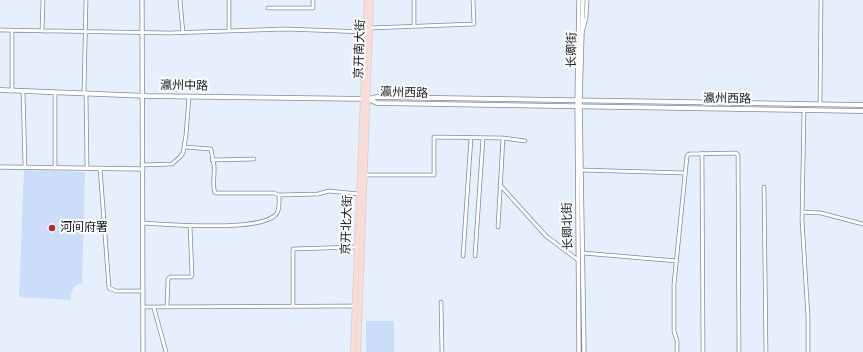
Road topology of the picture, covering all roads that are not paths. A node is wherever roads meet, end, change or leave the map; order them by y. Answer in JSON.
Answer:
{"nodes":[{"id":1,"x":42,"y":0,"type":"edge"},
{"id":2,"x":86,"y":0,"type":"edge"},
{"id":3,"x":142,"y":0,"type":"edge"},
{"id":4,"x":180,"y":0,"type":"edge"},
{"id":5,"x":228,"y":0,"type":"edge"},
{"id":6,"x":313,"y":0,"type":"edge"},
{"id":7,"x":367,"y":0,"type":"edge"},
{"id":8,"x":371,"y":0,"type":"edge"},
{"id":9,"x":414,"y":0,"type":"edge"},
{"id":10,"x":473,"y":0,"type":"edge"},
{"id":11,"x":579,"y":0,"type":"edge"},
{"id":12,"x":583,"y":0,"type":"edge"},
{"id":13,"x":587,"y":0,"type":"edge"},
{"id":14,"x":821,"y":0,"type":"edge"},
{"id":15,"x":268,"y":8,"type":"dead end"},
{"id":16,"x":414,"y":26,"type":"junction"},
{"id":17,"x":370,"y":28,"type":"junction"},
{"id":18,"x":0,"y":30,"type":"edge"},
{"id":19,"x":12,"y":30,"type":"junction"},
{"id":20,"x":42,"y":31,"type":"junction"},
{"id":21,"x":229,"y":31,"type":"junction"},
{"id":22,"x":85,"y":32,"type":"junction"},
{"id":23,"x":365,"y":32,"type":"junction"},
{"id":24,"x":142,"y":33,"type":"junction"},
{"id":25,"x":183,"y":33,"type":"junction"},
{"id":26,"x":582,"y":33,"type":"junction"},
{"id":27,"x":0,"y":90,"type":"edge"},
{"id":28,"x":12,"y":91,"type":"junction"},
{"id":29,"x":23,"y":91,"type":"junction"},
{"id":30,"x":56,"y":92,"type":"junction"},
{"id":31,"x":85,"y":93,"type":"junction"},
{"id":32,"x":143,"y":96,"type":"junction"},
{"id":33,"x":189,"y":97,"type":"junction"},
{"id":34,"x":365,"y":99,"type":"junction"},
{"id":35,"x":578,"y":101,"type":"junction"},
{"id":36,"x":820,"y":104,"type":"junction"},
{"id":37,"x":863,"y":105,"type":"edge"},
{"id":38,"x":579,"y":106,"type":"junction"},
{"id":39,"x":804,"y":110,"type":"junction"},
{"id":40,"x":863,"y":111,"type":"edge"},
{"id":41,"x":471,"y":138,"type":"junction"},
{"id":42,"x":483,"y":138,"type":"junction"},
{"id":43,"x":503,"y":138,"type":"junction"},
{"id":44,"x":525,"y":141,"type":"dead end"},
{"id":45,"x":184,"y":147,"type":"junction"},
{"id":46,"x":702,"y":153,"type":"junction"},
{"id":47,"x":254,"y":159,"type":"dead end"},
{"id":48,"x":212,"y":160,"type":"junction"},
{"id":49,"x":0,"y":167,"type":"edge"},
{"id":50,"x":25,"y":167,"type":"junction"},
{"id":51,"x":143,"y":167,"type":"junction"},
{"id":52,"x":54,"y":168,"type":"junction"},
{"id":53,"x":87,"y":168,"type":"junction"},
{"id":54,"x":100,"y":168,"type":"junction"},
{"id":55,"x":581,"y":170,"type":"junction"},
{"id":56,"x":685,"y":173,"type":"junction"},
{"id":57,"x":365,"y":175,"type":"junction"},
{"id":58,"x":500,"y":185,"type":"junction"},
{"id":59,"x":764,"y":187,"type":"dead end"},
{"id":60,"x":279,"y":194,"type":"junction"},
{"id":61,"x":359,"y":194,"type":"junction"},
{"id":62,"x":802,"y":212,"type":"junction"},
{"id":63,"x":143,"y":223,"type":"junction"},
{"id":64,"x":863,"y":224,"type":"edge"},
{"id":65,"x":190,"y":225,"type":"junction"},
{"id":66,"x":498,"y":227,"type":"dead end"},
{"id":67,"x":356,"y":247,"type":"junction"},
{"id":68,"x":583,"y":253,"type":"junction"},
{"id":69,"x":463,"y":256,"type":"dead end"},
{"id":70,"x":475,"y":256,"type":"dead end"},
{"id":71,"x":578,"y":260,"type":"junction"},
{"id":72,"x":677,"y":261,"type":"junction"},
{"id":73,"x":143,"y":291,"type":"junction"},
{"id":74,"x":441,"y":302,"type":"dead end"},
{"id":75,"x":294,"y":306,"type":"junction"},
{"id":76,"x":354,"y":306,"type":"junction"},
{"id":77,"x":143,"y":307,"type":"junction"},
{"id":78,"x":167,"y":307,"type":"junction"},
{"id":79,"x":154,"y":308,"type":"dead end"},
{"id":80,"x":143,"y":352,"type":"edge"},
{"id":81,"x":166,"y":352,"type":"edge"},
{"id":82,"x":353,"y":352,"type":"edge"},
{"id":83,"x":358,"y":352,"type":"edge"},
{"id":84,"x":442,"y":352,"type":"edge"},
{"id":85,"x":579,"y":352,"type":"edge"},
{"id":86,"x":584,"y":352,"type":"edge"},
{"id":87,"x":677,"y":352,"type":"edge"},
{"id":88,"x":704,"y":352,"type":"edge"},
{"id":89,"x":739,"y":352,"type":"edge"},
{"id":90,"x":766,"y":352,"type":"edge"},
{"id":91,"x":808,"y":352,"type":"edge"}],
"edges":[{"from":1,"to":20,"type":"street"},
{"from":2,"to":22,"type":"street"},
{"from":3,"to":24,"type":"street"},
{"from":4,"to":25,"type":"street"},
{"from":5,"to":21,"type":"street"},
{"from":6,"to":15,"type":"street"},
{"from":7,"to":23,"type":"main road","name":"京开南大街"},
{"from":8,"to":17,"type":"main road","name":"京开南大街"},
{"from":9,"to":16,"type":"street"},
{"from":10,"to":16,"type":"street"},
{"from":11,"to":35,"type":"street","name":"长卿街"},
{"from":12,"to":26,"type":"street","name":"长卿街"},
{"from":13,"to":26,"type":"street"},
{"from":14,"to":36,"type":"street"},
{"from":16,"to":17,"type":"street"},
{"from":17,"to":34,"type":"main road","name":"京开南大街"},
{"from":18,"to":19,"type":"street"},
{"from":19,"to":20,"type":"street"},
{"from":19,"to":28,"type":"street"},
{"from":20,"to":22,"type":"street"},
{"from":21,"to":23,"type":"street"},
{"from":21,"to":25,"type":"street"},
{"from":22,"to":24,"type":"street"},
{"from":22,"to":31,"type":"street"},
{"from":23,"to":34,"type":"main road","name":"京开南大街"},
{"from":24,"to":25,"type":"street"},
{"from":24,"to":32,"type":"street"},
{"from":26,"to":35,"type":"street","name":"长卿街"},
{"from":27,"to":28,"type":"main road","name":"瀛州中路"},
{"from":28,"to":29,"type":"main road","name":"瀛州中路"},
{"from":29,"to":30,"type":"main road","name":"瀛州中路"},
{"from":29,"to":50,"type":"street"},
{"from":30,"to":31,"type":"main road","name":"瀛州中路"},
{"from":30,"to":52,"type":"street"},
{"from":31,"to":32,"type":"main road","name":"瀛州中路"},
{"from":31,"to":53,"type":"street"},
{"from":32,"to":33,"type":"main road","name":"瀛州中路"},
{"from":32,"to":51,"type":"street"},
{"from":33,"to":34,"type":"main road","name":"瀛州中路"},
{"from":33,"to":45,"type":"street"},
{"from":34,"to":35,"type":"main road","name":"瀛州西路"},
{"from":34,"to":38,"type":"main road","name":"瀛州西路"},
{"from":34,"to":57,"type":"main road","name":"京开北大街"},
{"from":34,"to":61,"type":"main road","name":"京开北大街"},
{"from":35,"to":36,"type":"main road","name":"瀛州西路"},
{"from":35,"to":38,"type":"street","name":"长卿北街"},
{"from":36,"to":37,"type":"main road","name":"瀛州西路"},
{"from":38,"to":39,"type":"main road","name":"瀛州西路"},
{"from":38,"to":55,"type":"street","name":"长卿北街"},
{"from":38,"to":71,"type":"street","name":"长卿北街"},
{"from":39,"to":40,"type":"main road","name":"瀛州西路"},
{"from":39,"to":62,"type":"street"},
{"from":41,"to":42,"type":"street"},
{"from":41,"to":57,"type":"street"},
{"from":41,"to":69,"type":"street"},
{"from":42,"to":43,"type":"street"},
{"from":42,"to":70,"type":"street"},
{"from":43,"to":44,"type":"street"},
{"from":43,"to":58,"type":"street"},
{"from":45,"to":48,"type":"street"},
{"from":45,"to":51,"type":"street"},
{"from":46,"to":56,"type":"street"},
{"from":46,"to":88,"type":"street"},
{"from":46,"to":89,"type":"street"},
{"from":47,"to":48,"type":"street"},
{"from":48,"to":60,"type":"street"},
{"from":49,"to":50,"type":"street"},
{"from":50,"to":52,"type":"street"},
{"from":51,"to":54,"type":"street"},
{"from":51,"to":63,"type":"street"},
{"from":52,"to":53,"type":"street"},
{"from":53,"to":54,"type":"street"},
{"from":54,"to":73,"type":"street"},
{"from":55,"to":56,"type":"street"},
{"from":55,"to":68,"type":"street","name":"长卿北街"},
{"from":56,"to":72,"type":"street"},
{"from":57,"to":83,"type":"main road","name":"京开北大街"},
{"from":58,"to":66,"type":"street"},
{"from":58,"to":71,"type":"street"},
{"from":59,"to":90,"type":"street"},
{"from":60,"to":61,"type":"street"},
{"from":60,"to":65,"type":"street"},
{"from":61,"to":67,"type":"main road","name":"京开北大街"},
{"from":62,"to":64,"type":"street"},
{"from":62,"to":91,"type":"street"},
{"from":63,"to":65,"type":"street"},
{"from":63,"to":73,"type":"street"},
{"from":65,"to":78,"type":"street"},
{"from":67,"to":75,"type":"street"},
{"from":67,"to":76,"type":"main road","name":"京开北大街"},
{"from":68,"to":72,"type":"street"},
{"from":68,"to":86,"type":"street","name":"长卿北街"},
{"from":71,"to":85,"type":"street","name":"长卿北街"},
{"from":72,"to":87,"type":"street"},
{"from":73,"to":77,"type":"street"},
{"from":74,"to":84,"type":"street"},
{"from":75,"to":76,"type":"street"},
{"from":75,"to":78,"type":"street"},
{"from":76,"to":82,"type":"main road","name":"京开北大街"},
{"from":77,"to":78,"type":"street"},
{"from":77,"to":80,"type":"street"},
{"from":79,"to":81,"type":"street"}]}
